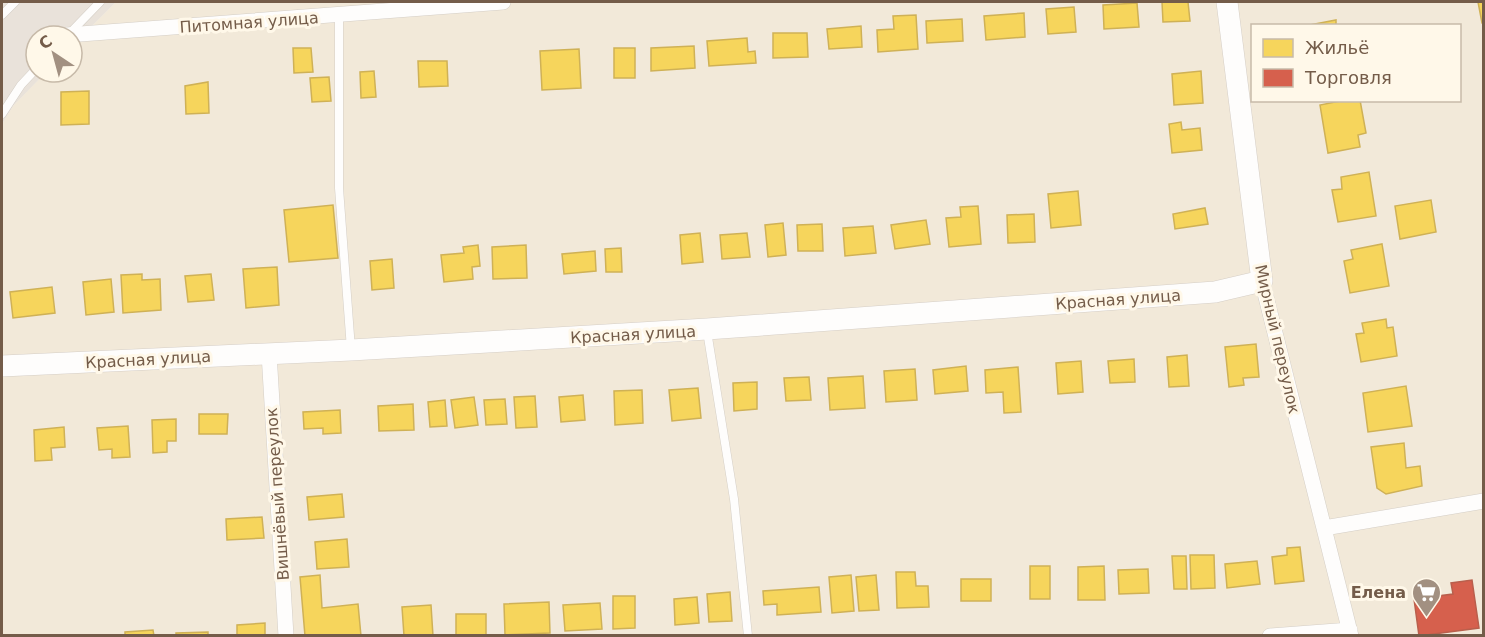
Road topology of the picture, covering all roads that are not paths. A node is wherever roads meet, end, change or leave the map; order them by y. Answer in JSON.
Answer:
{"nodes":[{"id":1,"x":15,"y":2,"type":"edge"},
{"id":2,"x":100,"y":2,"type":"edge"},
{"id":3,"x":503,"y":2,"type":"edge"},
{"id":4,"x":1227,"y":2,"type":"edge"},
{"id":5,"x":2,"y":15,"type":"edge"},
{"id":6,"x":339,"y":15,"type":"junction"},
{"id":7,"x":79,"y":24,"type":"edge"},
{"id":8,"x":84,"y":35,"type":"edge"},
{"id":9,"x":24,"y":82,"type":"edge"},
{"id":10,"x":2,"y":114,"type":"edge"},
{"id":11,"x":1262,"y":281,"type":"junction"},
{"id":12,"x":707,"y":329,"type":"junction"},
{"id":13,"x":351,"y":350,"type":"junction"},
{"id":14,"x":269,"y":353,"type":"junction"},
{"id":15,"x":2,"y":366,"type":"edge"},
{"id":16,"x":1484,"y":501,"type":"edge"},
{"id":17,"x":1324,"y":528,"type":"junction"},
{"id":18,"x":1350,"y":633,"type":"edge"},
{"id":19,"x":286,"y":636,"type":"edge"},
{"id":20,"x":748,"y":636,"type":"edge"},
{"id":21,"x":1270,"y":636,"type":"edge"}],
"edges":[{"from":1,"to":5,"type":"lane"},
{"from":2,"to":7,"type":"lane"},
{"from":3,"to":6,"type":"street","name":"Питомная улица"},
{"from":4,"to":11,"type":"street","name":"Мирный переулок"},
{"from":6,"to":8,"type":"street","name":"Питомная улица"},
{"from":6,"to":13,"type":"lane"},
{"from":9,"to":10,"type":"lane"},
{"from":11,"to":12,"type":"street","name":"Красная улица"},
{"from":11,"to":17,"type":"street","name":"Мирный переулок"},
{"from":12,"to":13,"type":"street","name":"Красная улица"},
{"from":12,"to":20,"type":"lane"},
{"from":13,"to":14,"type":"street","name":"Красная улица"},
{"from":14,"to":15,"type":"street","name":"Красная улица"},
{"from":14,"to":19,"type":"street","name":"Вишнёвый переулок"},
{"from":16,"to":17,"type":"street"},
{"from":17,"to":18,"type":"street","name":"Мирный переулок"},
{"from":18,"to":21,"type":"street"}]}
